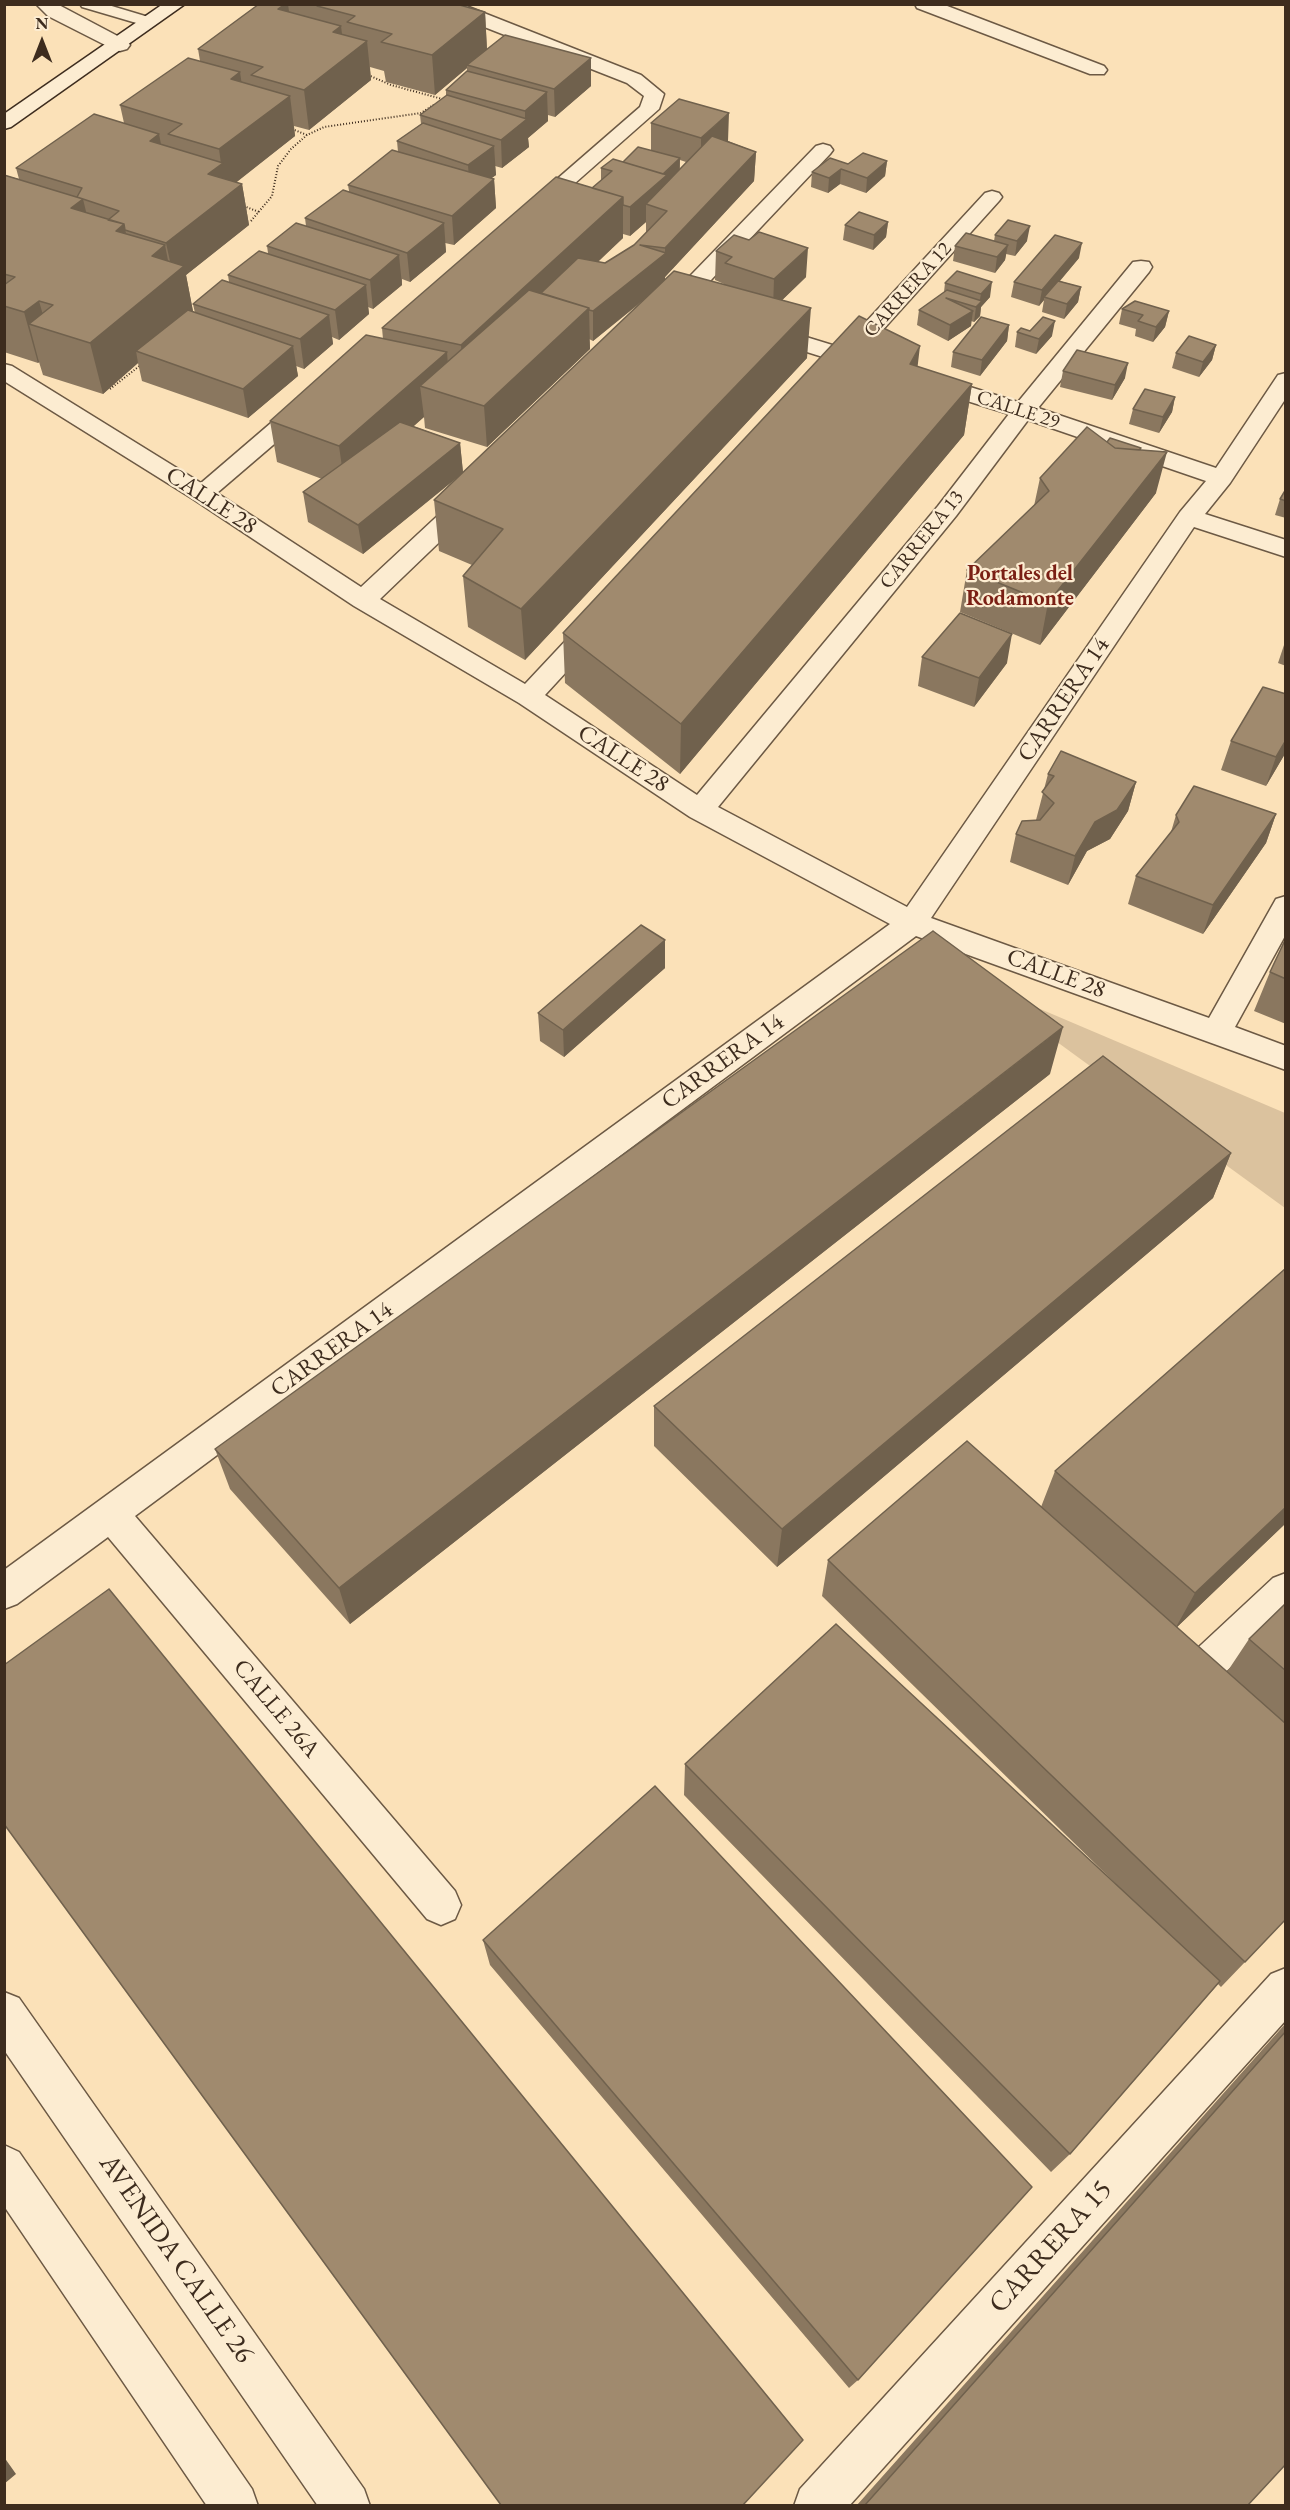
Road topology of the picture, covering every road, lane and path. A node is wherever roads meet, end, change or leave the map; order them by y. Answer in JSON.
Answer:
{"nodes":[{"id":1,"x":45,"y":4,"type":"edge"},
{"id":2,"x":87,"y":4,"type":"edge"},
{"id":3,"x":176,"y":4,"type":"edge"},
{"id":4,"x":443,"y":4,"type":"edge"},
{"id":5,"x":924,"y":4,"type":"edge"},
{"id":6,"x":150,"y":22,"type":"junction"},
{"id":7,"x":120,"y":45,"type":"junction"},
{"id":8,"x":1097,"y":70,"type":"dead end"},
{"id":9,"x":365,"y":74,"type":"dead end"},
{"id":10,"x":443,"y":99,"type":"junction"},
{"id":11,"x":454,"y":102,"type":"edge"},
{"id":12,"x":4,"y":123,"type":"edge"},
{"id":13,"x":284,"y":127,"type":"dead end"},
{"id":14,"x":307,"y":135,"type":"junction"},
{"id":15,"x":823,"y":150,"type":"dead end"},
{"id":16,"x":992,"y":197,"type":"dead end"},
{"id":17,"x":237,"y":203,"type":"edge"},
{"id":18,"x":259,"y":212,"type":"junction"},
{"id":19,"x":251,"y":221,"type":"dead end"},
{"id":20,"x":515,"y":225,"type":"edge"},
{"id":21,"x":1141,"y":267,"type":"dead end"},
{"id":22,"x":676,"y":304,"type":"junction"},
{"id":23,"x":699,"y":311,"type":"edge"},
{"id":24,"x":744,"y":325,"type":"edge"},
{"id":25,"x":650,"y":328,"type":"edge"},
{"id":26,"x":151,"y":357,"type":"edge"},
{"id":27,"x":847,"y":357,"type":"junction"},
{"id":28,"x":4,"y":371,"type":"edge"},
{"id":29,"x":831,"y":374,"type":"edge"},
{"id":30,"x":1286,"y":381,"type":"edge"},
{"id":31,"x":318,"y":394,"type":"edge"},
{"id":32,"x":1023,"y":411,"type":"junction"},
{"id":33,"x":76,"y":415,"type":"junction"},
{"id":34,"x":1221,"y":478,"type":"junction"},
{"id":35,"x":484,"y":485,"type":"edge"},
{"id":36,"x":202,"y":494,"type":"junction"},
{"id":37,"x":1189,"y":517,"type":"junction"},
{"id":38,"x":1286,"y":549,"type":"edge"},
{"id":39,"x":363,"y":600,"type":"junction"},
{"id":40,"x":609,"y":610,"type":"edge"},
{"id":41,"x":528,"y":697,"type":"junction"},
{"id":42,"x":700,"y":810,"type":"junction"},
{"id":43,"x":1286,"y":906,"type":"edge"},
{"id":44,"x":912,"y":923,"type":"junction"},
{"id":45,"x":1217,"y":1032,"type":"junction"},
{"id":46,"x":1286,"y":1058,"type":"edge"},
{"id":47,"x":111,"y":1514,"type":"junction"},
{"id":48,"x":1286,"y":1590,"type":"edge"},
{"id":49,"x":4,"y":1592,"type":"edge"},
{"id":50,"x":1186,"y":1684,"type":"edge"},
{"id":51,"x":441,"y":1905,"type":"dead end"},
{"id":52,"x":1286,"y":1989,"type":"edge"},
{"id":53,"x":4,"y":2013,"type":"edge"},
{"id":54,"x":4,"y":2167,"type":"edge"},
{"id":55,"x":235,"y":2505,"type":"edge"},
{"id":56,"x":347,"y":2505,"type":"edge"},
{"id":57,"x":817,"y":2505,"type":"edge"}],
"edges":[{"from":1,"to":7,"type":"street"},
{"from":2,"to":6,"type":"lane"},
{"from":3,"to":6,"type":"street"},
{"from":4,"to":20,"type":"street"},
{"from":5,"to":8,"type":"street"},
{"from":6,"to":7,"type":"street"},
{"from":7,"to":12,"type":"street"},
{"from":9,"to":10,"type":"path"},
{"from":10,"to":11,"type":"path"},
{"from":10,"to":14,"type":"path"},
{"from":13,"to":14,"type":"path"},
{"from":14,"to":18,"type":"path"},
{"from":15,"to":22,"type":"street"},
{"from":16,"to":27,"type":"street","name":"CARRERA 12"},
{"from":17,"to":18,"type":"path"},
{"from":18,"to":19,"type":"path"},
{"from":21,"to":32,"type":"street","name":"CARRERA 13"},
{"from":22,"to":23,"type":"street"},
{"from":22,"to":25,"type":"street"},
{"from":24,"to":27,"type":"street","name":"CALLE 29"},
{"from":26,"to":33,"type":"path"},
{"from":27,"to":29,"type":"street","name":"CARRERA 12"},
{"from":27,"to":32,"type":"street","name":"CALLE 29"},
{"from":28,"to":33,"type":"street","name":"CALLE 28"},
{"from":30,"to":34,"type":"street","name":"CARRERA 14"},
{"from":31,"to":36,"type":"street"},
{"from":32,"to":34,"type":"street","name":"CALLE 29"},
{"from":32,"to":42,"type":"street","name":"CARRERA 13"},
{"from":33,"to":36,"type":"street","name":"CALLE 28"},
{"from":34,"to":37,"type":"street","name":"CARRERA 14"},
{"from":35,"to":39,"type":"street"},
{"from":36,"to":39,"type":"street","name":"CALLE 28"},
{"from":37,"to":38,"type":"street"},
{"from":37,"to":44,"type":"street","name":"CARRERA 14"},
{"from":39,"to":41,"type":"street","name":"CALLE 28"},
{"from":40,"to":41,"type":"street"},
{"from":41,"to":42,"type":"street","name":"CALLE 28"},
{"from":42,"to":44,"type":"street","name":"CALLE 28"},
{"from":43,"to":45,"type":"street"},
{"from":44,"to":45,"type":"street","name":"CALLE 28"},
{"from":44,"to":47,"type":"street","name":"CARRERA 14"},
{"from":45,"to":46,"type":"street","name":"CALLE 28"},
{"from":47,"to":49,"type":"street","name":"CARRERA 14"},
{"from":47,"to":51,"type":"street","name":"CALLE 26A"},
{"from":48,"to":50,"type":"street"},
{"from":52,"to":57,"type":"street","name":"CARRERA 15"},
{"from":53,"to":56,"type":"street","name":"AVENIDA CALLE 26"},
{"from":54,"to":55,"type":"street"}]}
